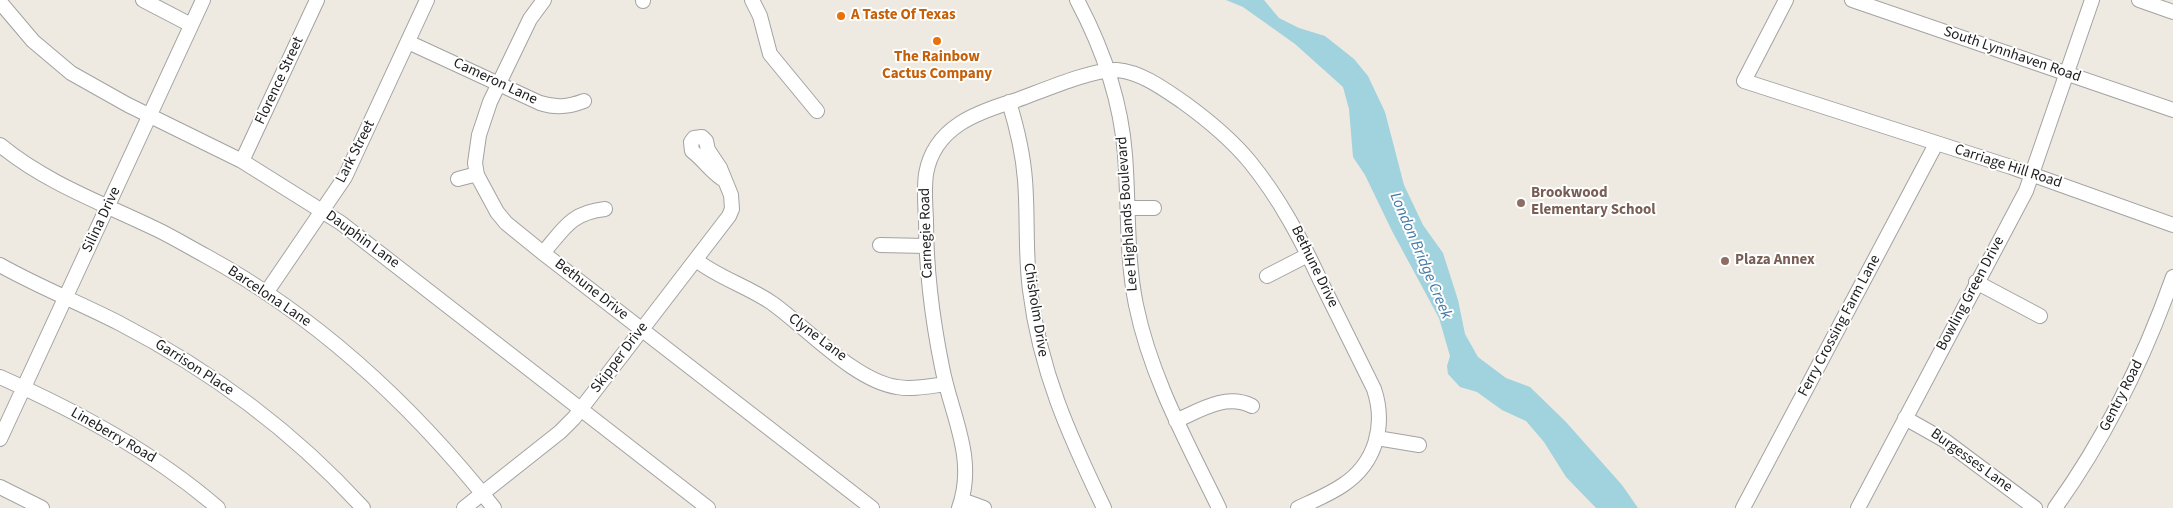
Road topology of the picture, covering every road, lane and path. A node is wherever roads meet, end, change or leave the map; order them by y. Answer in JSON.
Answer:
{"nodes":[{"id":1,"x":143,"y":0,"type":"edge"},
{"id":2,"x":203,"y":0,"type":"edge"},
{"id":3,"x":318,"y":0,"type":"edge"},
{"id":4,"x":427,"y":0,"type":"edge"},
{"id":5,"x":544,"y":0,"type":"edge"},
{"id":6,"x":752,"y":0,"type":"edge"},
{"id":7,"x":1077,"y":0,"type":"edge"},
{"id":8,"x":1786,"y":0,"type":"edge"},
{"id":9,"x":1852,"y":0,"type":"edge"},
{"id":10,"x":2092,"y":0,"type":"edge"},
{"id":11,"x":2139,"y":0,"type":"edge"},
{"id":12,"x":0,"y":2,"type":"edge"},
{"id":13,"x":2173,"y":12,"type":"edge"},
{"id":14,"x":191,"y":26,"type":"junction"},
{"id":15,"x":408,"y":42,"type":"junction"},
{"id":16,"x":1107,"y":70,"type":"junction"},
{"id":17,"x":2067,"y":73,"type":"junction"},
{"id":18,"x":499,"y":84,"type":"junction"},
{"id":19,"x":584,"y":101,"type":"dead end"},
{"id":20,"x":1009,"y":102,"type":"junction"},
{"id":21,"x":817,"y":110,"type":"dead end"},
{"id":22,"x":2173,"y":110,"type":"edge"},
{"id":23,"x":150,"y":115,"type":"junction"},
{"id":24,"x":1936,"y":144,"type":"junction"},
{"id":25,"x":0,"y":145,"type":"edge"},
{"id":26,"x":242,"y":161,"type":"junction"},
{"id":27,"x":477,"y":174,"type":"junction"},
{"id":28,"x":2033,"y":174,"type":"junction"},
{"id":29,"x":458,"y":179,"type":"dead end"},
{"id":30,"x":724,"y":180,"type":"dead end"},
{"id":31,"x":108,"y":207,"type":"junction"},
{"id":32,"x":1128,"y":208,"type":"junction"},
{"id":33,"x":1154,"y":208,"type":"dead end"},
{"id":34,"x":605,"y":209,"type":"dead end"},
{"id":35,"x":322,"y":210,"type":"junction"},
{"id":36,"x":2173,"y":225,"type":"edge"},
{"id":37,"x":880,"y":245,"type":"dead end"},
{"id":38,"x":926,"y":246,"type":"junction"},
{"id":39,"x":543,"y":253,"type":"junction"},
{"id":40,"x":1308,"y":255,"type":"junction"},
{"id":41,"x":696,"y":260,"type":"junction"},
{"id":42,"x":0,"y":265,"type":"edge"},
{"id":43,"x":1267,"y":276,"type":"dead end"},
{"id":44,"x":2173,"y":277,"type":"edge"},
{"id":45,"x":1976,"y":282,"type":"junction"},
{"id":46,"x":266,"y":293,"type":"junction"},
{"id":47,"x":66,"y":298,"type":"junction"},
{"id":48,"x":2040,"y":316,"type":"dead end"},
{"id":49,"x":641,"y":329,"type":"junction"},
{"id":50,"x":0,"y":377,"type":"edge"},
{"id":51,"x":946,"y":384,"type":"junction"},
{"id":52,"x":24,"y":388,"type":"junction"},
{"id":53,"x":1252,"y":406,"type":"dead end"},
{"id":54,"x":581,"y":409,"type":"junction"},
{"id":55,"x":1905,"y":418,"type":"junction"},
{"id":56,"x":1176,"y":421,"type":"junction"},
{"id":57,"x":1377,"y":438,"type":"junction"},
{"id":58,"x":0,"y":439,"type":"edge"},
{"id":59,"x":1419,"y":444,"type":"dead end"},
{"id":60,"x":0,"y":487,"type":"edge"},
{"id":61,"x":483,"y":494,"type":"junction"},
{"id":62,"x":960,"y":504,"type":"edge"},
{"id":63,"x":42,"y":508,"type":"edge"},
{"id":64,"x":218,"y":508,"type":"edge"},
{"id":65,"x":363,"y":508,"type":"edge"},
{"id":66,"x":464,"y":508,"type":"edge"},
{"id":67,"x":494,"y":508,"type":"edge"},
{"id":68,"x":708,"y":508,"type":"edge"},
{"id":69,"x":872,"y":508,"type":"edge"},
{"id":70,"x":984,"y":508,"type":"edge"},
{"id":71,"x":1104,"y":508,"type":"edge"},
{"id":72,"x":1219,"y":508,"type":"edge"},
{"id":73,"x":1298,"y":508,"type":"edge"},
{"id":74,"x":1743,"y":508,"type":"edge"},
{"id":75,"x":1858,"y":508,"type":"edge"},
{"id":76,"x":2035,"y":508,"type":"edge"},
{"id":77,"x":2055,"y":508,"type":"edge"}],
"edges":[{"from":1,"to":14,"type":"street"},
{"from":2,"to":14,"type":"street","name":"Silina Drive"},
{"from":3,"to":26,"type":"street","name":"Florence Street"},
{"from":4,"to":15,"type":"street","name":"Lark Street"},
{"from":5,"to":18,"type":"street","name":"Bethune Drive"},
{"from":6,"to":21,"type":"street"},
{"from":7,"to":16,"type":"street","name":"Lee Highlands Boulevard"},
{"from":8,"to":24,"type":"street","name":"Carriage Hill Road"},
{"from":9,"to":17,"type":"street","name":"South Lynnhaven Road"},
{"from":10,"to":17,"type":"street","name":"Bowling Green Drive"},
{"from":11,"to":13,"type":"street"},
{"from":12,"to":23,"type":"street","name":"Dauphin Lane"},
{"from":14,"to":23,"type":"street","name":"Silina Drive"},
{"from":15,"to":18,"type":"street","name":"Cameron Lane"},
{"from":15,"to":35,"type":"street","name":"Lark Street"},
{"from":16,"to":20,"type":"street","name":"Carnegie Road"},
{"from":16,"to":32,"type":"street","name":"Lee Highlands Boulevard"},
{"from":16,"to":40,"type":"street","name":"Bethune Drive"},
{"from":17,"to":22,"type":"street","name":"South Lynnhaven Road"},
{"from":17,"to":28,"type":"street","name":"Bowling Green Drive"},
{"from":18,"to":19,"type":"street","name":"Cameron Lane"},
{"from":18,"to":27,"type":"street","name":"Bethune Drive"},
{"from":20,"to":38,"type":"street","name":"Carnegie Road"},
{"from":20,"to":71,"type":"street","name":"Chisholm Drive"},
{"from":23,"to":26,"type":"street","name":"Dauphin Lane"},
{"from":23,"to":31,"type":"street","name":"Silina Drive"},
{"from":24,"to":28,"type":"street","name":"Carriage Hill Road"},
{"from":24,"to":74,"type":"street","name":"Ferry Crossing Farm Lane"},
{"from":25,"to":31,"type":"street","name":"Barcelona Lane"},
{"from":26,"to":35,"type":"street","name":"Dauphin Lane"},
{"from":27,"to":29,"type":"street"},
{"from":27,"to":39,"type":"street","name":"Bethune Drive"},
{"from":28,"to":36,"type":"street","name":"Carriage Hill Road"},
{"from":28,"to":45,"type":"street","name":"Bowling Green Drive"},
{"from":30,"to":41,"type":"street","name":"Skipper Drive"},
{"from":31,"to":46,"type":"street","name":"Barcelona Lane"},
{"from":31,"to":47,"type":"street","name":"Silina Drive"},
{"from":32,"to":33,"type":"street"},
{"from":32,"to":56,"type":"street","name":"Lee Highlands Boulevard"},
{"from":34,"to":39,"type":"street"},
{"from":35,"to":46,"type":"street","name":"Lark Street"},
{"from":35,"to":54,"type":"street","name":"Dauphin Lane"},
{"from":37,"to":38,"type":"street"},
{"from":38,"to":51,"type":"street","name":"Carnegie Road"},
{"from":39,"to":49,"type":"street","name":"Bethune Drive"},
{"from":40,"to":43,"type":"street"},
{"from":40,"to":57,"type":"street","name":"Bethune Drive"},
{"from":41,"to":49,"type":"street","name":"Skipper Drive"},
{"from":41,"to":51,"type":"street","name":"Clyne Lane"},
{"from":42,"to":47,"type":"street","name":"Garrison Place"},
{"from":44,"to":77,"type":"street","name":"Gentry Road"},
{"from":45,"to":48,"type":"street"},
{"from":45,"to":55,"type":"street","name":"Bowling Green Drive"},
{"from":46,"to":61,"type":"street","name":"Barcelona Lane"},
{"from":47,"to":52,"type":"street","name":"Silina Drive"},
{"from":47,"to":65,"type":"street","name":"Garrison Place"},
{"from":49,"to":54,"type":"street","name":"Skipper Drive"},
{"from":49,"to":69,"type":"street","name":"Bethune Drive"},
{"from":50,"to":52,"type":"street","name":"Lineberry Road"},
{"from":51,"to":62,"type":"street","name":"Carnegie Road"},
{"from":52,"to":58,"type":"street","name":"Silina Drive"},
{"from":52,"to":64,"type":"street","name":"Lineberry Road"},
{"from":53,"to":56,"type":"street"},
{"from":54,"to":61,"type":"street","name":"Skipper Drive"},
{"from":54,"to":68,"type":"street","name":"Dauphin Lane"},
{"from":55,"to":75,"type":"street","name":"Bowling Green Drive"},
{"from":55,"to":76,"type":"street","name":"Burgesses Lane"},
{"from":56,"to":72,"type":"street","name":"Lee Highlands Boulevard"},
{"from":57,"to":59,"type":"street"},
{"from":57,"to":73,"type":"street","name":"Bethune Drive"},
{"from":60,"to":63,"type":"street"},
{"from":61,"to":66,"type":"street","name":"Skipper Drive"},
{"from":61,"to":67,"type":"street","name":"Barcelona Lane"},
{"from":62,"to":70,"type":"street"}]}
